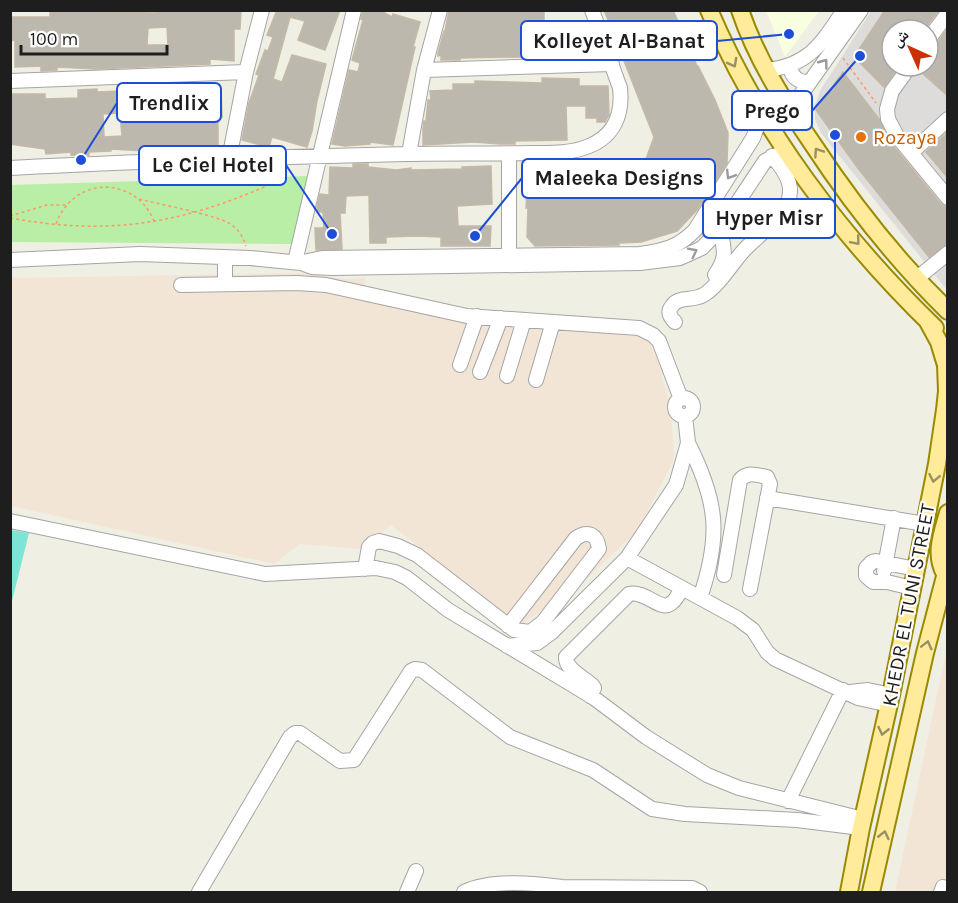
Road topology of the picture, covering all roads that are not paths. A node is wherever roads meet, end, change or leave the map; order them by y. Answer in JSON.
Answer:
{"nodes":[{"id":1,"x":262,"y":10,"type":"edge"},
{"id":2,"x":354,"y":10,"type":"edge"},
{"id":3,"x":440,"y":10,"type":"edge"},
{"id":4,"x":592,"y":10,"type":"edge"},
{"id":5,"x":709,"y":10,"type":"edge"},
{"id":6,"x":740,"y":10,"type":"edge"},
{"id":7,"x":844,"y":10,"type":"edge"},
{"id":8,"x":861,"y":10,"type":"edge"},
{"id":9,"x":612,"y":64,"type":"junction"},
{"id":10,"x":790,"y":66,"type":"junction"},
{"id":11,"x":424,"y":70,"type":"junction"},
{"id":12,"x":766,"y":70,"type":"junction"},
{"id":13,"x":246,"y":72,"type":"junction"},
{"id":14,"x":901,"y":78,"type":"edge"},
{"id":15,"x":10,"y":81,"type":"edge"},
{"id":16,"x":810,"y":82,"type":"junction"},
{"id":17,"x":756,"y":104,"type":"junction"},
{"id":18,"x":789,"y":110,"type":"junction"},
{"id":19,"x":948,"y":119,"type":"edge"},
{"id":20,"x":744,"y":152,"type":"junction"},
{"id":21,"x":911,"y":153,"type":"junction"},
{"id":22,"x":409,"y":154,"type":"junction"},
{"id":23,"x":509,"y":154,"type":"junction"},
{"id":24,"x":319,"y":157,"type":"junction"},
{"id":25,"x":774,"y":158,"type":"junction"},
{"id":26,"x":229,"y":159,"type":"junction"},
{"id":27,"x":10,"y":168,"type":"edge"},
{"id":28,"x":948,"y":198,"type":"edge"},
{"id":29,"x":720,"y":229,"type":"junction"},
{"id":30,"x":948,"y":253,"type":"edge"},
{"id":31,"x":509,"y":256,"type":"junction"},
{"id":32,"x":225,"y":257,"type":"junction"},
{"id":33,"x":245,"y":258,"type":"junction"},
{"id":34,"x":10,"y":260,"type":"edge"},
{"id":35,"x":298,"y":262,"type":"junction"},
{"id":36,"x":916,"y":279,"type":"junction"},
{"id":37,"x":240,"y":284,"type":"junction"},
{"id":38,"x":181,"y":285,"type":"dead end"},
{"id":39,"x":225,"y":285,"type":"junction"},
{"id":40,"x":948,"y":311,"type":"edge"},
{"id":41,"x":477,"y":316,"type":"junction"},
{"id":42,"x":501,"y":318,"type":"junction"},
{"id":43,"x":525,"y":320,"type":"junction"},
{"id":44,"x":927,"y":320,"type":"junction"},
{"id":45,"x":553,"y":322,"type":"junction"},
{"id":46,"x":948,"y":340,"type":"edge"},
{"id":47,"x":460,"y":365,"type":"dead end"},
{"id":48,"x":480,"y":372,"type":"dead end"},
{"id":49,"x":507,"y":376,"type":"dead end"},
{"id":50,"x":536,"y":380,"type":"dead end"},
{"id":51,"x":945,"y":417,"type":"edge"},
{"id":52,"x":688,"y":443,"type":"junction"},
{"id":53,"x":767,"y":498,"type":"junction"},
{"id":54,"x":948,"y":513,"type":"edge"},
{"id":55,"x":894,"y":518,"type":"junction"},
{"id":56,"x":10,"y":521,"type":"edge"},
{"id":57,"x":925,"y":524,"type":"junction"},
{"id":58,"x":627,"y":558,"type":"junction"},
{"id":59,"x":425,"y":561,"type":"junction"},
{"id":60,"x":885,"y":562,"type":"junction"},
{"id":61,"x":916,"y":568,"type":"junction"},
{"id":62,"x":365,"y":569,"type":"junction"},
{"id":63,"x":946,"y":570,"type":"edge"},
{"id":64,"x":724,"y":575,"type":"dead end"},
{"id":65,"x":415,"y":584,"type":"junction"},
{"id":66,"x":682,"y":588,"type":"junction"},
{"id":67,"x":750,"y":588,"type":"dead end"},
{"id":68,"x":912,"y":588,"type":"junction"},
{"id":69,"x":700,"y":598,"type":"junction"},
{"id":70,"x":484,"y":607,"type":"junction"},
{"id":71,"x":471,"y":624,"type":"junction"},
{"id":72,"x":508,"y":626,"type":"junction"},
{"id":73,"x":537,"y":642,"type":"junction"},
{"id":74,"x":507,"y":646,"type":"junction"},
{"id":75,"x":541,"y":666,"type":"junction"},
{"id":76,"x":845,"y":691,"type":"junction"},
{"id":77,"x":591,"y":696,"type":"junction"},
{"id":78,"x":890,"y":700,"type":"junction"},
{"id":79,"x":788,"y":801,"type":"junction"},
{"id":80,"x":862,"y":824,"type":"junction"},
{"id":81,"x":416,"y":871,"type":"dead end"},
{"id":82,"x":948,"y":888,"type":"edge"},
{"id":83,"x":570,"y":890,"type":"edge"},
{"id":84,"x":199,"y":892,"type":"edge"},
{"id":85,"x":407,"y":892,"type":"edge"},
{"id":86,"x":464,"y":892,"type":"edge"},
{"id":87,"x":700,"y":892,"type":"edge"},
{"id":88,"x":849,"y":892,"type":"edge"},
{"id":89,"x":871,"y":892,"type":"edge"},
{"id":90,"x":941,"y":892,"type":"edge"}],
"edges":[{"from":1,"to":13,"type":"street"},
{"from":2,"to":24,"type":"street"},
{"from":3,"to":11,"type":"street"},
{"from":4,"to":9,"type":"street"},
{"from":5,"to":17,"type":"main road","one_way":true},
{"from":6,"to":12,"type":"main road"},
{"from":7,"to":10,"type":"street"},
{"from":16,"to":8,"type":"street","one_way":true},
{"from":9,"to":11,"type":"street"},
{"from":9,"to":23,"type":"street"},
{"from":10,"to":12,"type":"street"},
{"from":10,"to":16,"type":"street"},
{"from":11,"to":22,"type":"street"},
{"from":12,"to":18,"type":"main road"},
{"from":13,"to":15,"type":"street"},
{"from":13,"to":26,"type":"street"},
{"from":14,"to":21,"type":"street"},
{"from":16,"to":18,"type":"street"},
{"from":17,"to":20,"type":"street"},
{"from":17,"to":25,"type":"main road"},
{"from":36,"to":18,"type":"main road","one_way":true},
{"from":19,"to":21,"type":"street"},
{"from":20,"to":25,"type":"street"},
{"from":20,"to":31,"type":"street","one_way":true},
{"from":21,"to":28,"type":"street"},
{"from":22,"to":23,"type":"street"},
{"from":22,"to":24,"type":"street"},
{"from":23,"to":31,"type":"street"},
{"from":24,"to":26,"type":"street"},
{"from":24,"to":35,"type":"street"},
{"from":25,"to":29,"type":"street"},
{"from":25,"to":29,"type":"street"},
{"from":25,"to":44,"type":"main road","one_way":true},
{"from":26,"to":27,"type":"street"},
{"from":35,"to":29,"type":"street","one_way":true},
{"from":30,"to":36,"type":"street"},
{"from":31,"to":35,"type":"street"},
{"from":32,"to":33,"type":"street"},
{"from":32,"to":34,"type":"street"},
{"from":32,"to":39,"type":"street"},
{"from":33,"to":35,"type":"street"},
{"from":33,"to":37,"type":"street"},
{"from":36,"to":40,"type":"main road"},
{"from":37,"to":39,"type":"street"},
{"from":37,"to":41,"type":"street"},
{"from":38,"to":39,"type":"street"},
{"from":41,"to":42,"type":"street"},
{"from":41,"to":47,"type":"street"},
{"from":42,"to":43,"type":"street"},
{"from":42,"to":48,"type":"street"},
{"from":43,"to":45,"type":"street"},
{"from":43,"to":49,"type":"street"},
{"from":44,"to":46,"type":"main road"},
{"from":44,"to":51,"type":"main road","name":"KHEDR EL TUNI STREET"},
{"from":45,"to":50,"type":"street"},
{"from":45,"to":52,"type":"street"},
{"from":51,"to":57,"type":"main road","name":"KHEDR EL TUNI STREET","one_way":true},
{"from":52,"to":58,"type":"street"},
{"from":52,"to":69,"type":"street"},
{"from":53,"to":55,"type":"street"},
{"from":53,"to":64,"type":"street"},
{"from":53,"to":67,"type":"street"},
{"from":54,"to":63,"type":"main road"},
{"from":55,"to":57,"type":"street"},
{"from":55,"to":60,"type":"street"},
{"from":56,"to":62,"type":"street"},
{"from":57,"to":61,"type":"main road","name":"KHEDR EL TUNI STREET"},
{"from":58,"to":66,"type":"street"},
{"from":58,"to":73,"type":"street"},
{"from":59,"to":62,"type":"street"},
{"from":59,"to":65,"type":"street"},
{"from":59,"to":70,"type":"street"},
{"from":60,"to":61,"type":"street"},
{"from":60,"to":68,"type":"street"},
{"from":61,"to":68,"type":"main road","name":"KHEDR EL TUNI STREET"},
{"from":62,"to":65,"type":"street"},
{"from":89,"to":63,"type":"main road","name":"KHEDR EL TUNI STREET","one_way":true},
{"from":65,"to":71,"type":"street"},
{"from":66,"to":69,"type":"street"},
{"from":66,"to":77,"type":"street"},
{"from":68,"to":78,"type":"main road","name":"KHEDR EL TUNI STREET"},
{"from":69,"to":76,"type":"street"},
{"from":70,"to":71,"type":"street"},
{"from":70,"to":72,"type":"street"},
{"from":71,"to":74,"type":"street"},
{"from":72,"to":72,"type":"street"},
{"from":73,"to":74,"type":"street"},
{"from":73,"to":75,"type":"street"},
{"from":74,"to":75,"type":"street"},
{"from":75,"to":77,"type":"street"},
{"from":76,"to":78,"type":"street"},
{"from":76,"to":79,"type":"street"},
{"from":77,"to":79,"type":"street"},
{"from":78,"to":80,"type":"main road","name":"KHEDR EL TUNI STREET","one_way":true},
{"from":79,"to":80,"type":"street"},
{"from":80,"to":84,"type":"street"},
{"from":80,"to":88,"type":"main road","name":"KHEDR EL TUNI STREET"},
{"from":81,"to":85,"type":"street"},
{"from":82,"to":90,"type":"street"},
{"from":83,"to":86,"type":"street"},
{"from":83,"to":87,"type":"street"}]}
